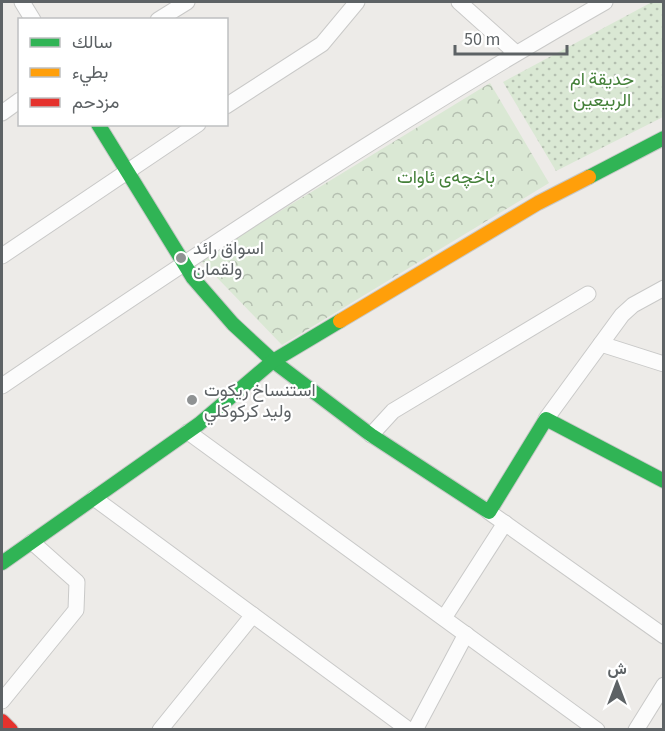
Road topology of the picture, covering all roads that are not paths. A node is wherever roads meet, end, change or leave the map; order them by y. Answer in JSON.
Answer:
{"nodes":[{"id":1,"x":22,"y":2,"type":"edge"},
{"id":2,"x":187,"y":2,"type":"edge"},
{"id":3,"x":357,"y":2,"type":"edge"},
{"id":4,"x":459,"y":2,"type":"edge"},
{"id":5,"x":605,"y":2,"type":"edge"},
{"id":6,"x":32,"y":18,"type":"edge"},
{"id":7,"x":161,"y":18,"type":"edge"},
{"id":8,"x":516,"y":53,"type":"junction"},
{"id":9,"x":18,"y":101,"type":"edge"},
{"id":10,"x":228,"y":105,"type":"edge"},
{"id":11,"x":2,"y":113,"type":"edge"},
{"id":12,"x":99,"y":126,"type":"edge"},
{"id":13,"x":195,"y":126,"type":"edge"},
{"id":14,"x":663,"y":138,"type":"edge"},
{"id":15,"x":126,"y":171,"type":"junction"},
{"id":16,"x":2,"y":256,"type":"edge"},
{"id":17,"x":183,"y":262,"type":"junction"},
{"id":18,"x":663,"y":288,"type":"edge"},
{"id":19,"x":588,"y":294,"type":"dead end"},
{"id":20,"x":600,"y":344,"type":"junction"},
{"id":21,"x":273,"y":361,"type":"junction"},
{"id":22,"x":663,"y":364,"type":"edge"},
{"id":23,"x":2,"y":386,"type":"edge"},
{"id":24,"x":546,"y":419,"type":"junction"},
{"id":25,"x":188,"y":432,"type":"junction"},
{"id":26,"x":371,"y":435,"type":"junction"},
{"id":27,"x":663,"y":481,"type":"edge"},
{"id":28,"x":94,"y":498,"type":"junction"},
{"id":29,"x":489,"y":512,"type":"junction"},
{"id":30,"x":505,"y":523,"type":"junction"},
{"id":31,"x":32,"y":542,"type":"junction"},
{"id":32,"x":2,"y":563,"type":"edge"},
{"id":33,"x":253,"y":615,"type":"junction"},
{"id":34,"x":444,"y":618,"type":"junction"},
{"id":35,"x":466,"y":634,"type":"junction"},
{"id":36,"x":663,"y":636,"type":"edge"},
{"id":37,"x":663,"y":685,"type":"edge"},
{"id":38,"x":2,"y":700,"type":"edge"},
{"id":39,"x":2,"y":721,"type":"edge"},
{"id":40,"x":11,"y":729,"type":"edge"},
{"id":41,"x":160,"y":729,"type":"edge"},
{"id":42,"x":409,"y":729,"type":"edge"},
{"id":43,"x":415,"y":729,"type":"edge"},
{"id":44,"x":597,"y":729,"type":"edge"},
{"id":45,"x":636,"y":729,"type":"edge"}],
"edges":[{"from":1,"to":6,"type":"street"},
{"from":2,"to":7,"type":"street"},
{"from":3,"to":10,"type":"street"},
{"from":4,"to":8,"type":"street"},
{"from":5,"to":8,"type":"street"},
{"from":8,"to":17,"type":"street"},
{"from":9,"to":11,"type":"street"},
{"from":12,"to":15,"type":"street"},
{"from":13,"to":15,"type":"street"},
{"from":14,"to":21,"type":"street"},
{"from":15,"to":16,"type":"street"},
{"from":15,"to":17,"type":"street"},
{"from":17,"to":21,"type":"street"},
{"from":17,"to":23,"type":"street"},
{"from":18,"to":20,"type":"street"},
{"from":19,"to":26,"type":"street"},
{"from":20,"to":22,"type":"street"},
{"from":20,"to":24,"type":"street"},
{"from":21,"to":25,"type":"street"},
{"from":21,"to":26,"type":"street"},
{"from":24,"to":27,"type":"street"},
{"from":24,"to":29,"type":"street"},
{"from":25,"to":28,"type":"street"},
{"from":25,"to":34,"type":"street"},
{"from":26,"to":29,"type":"street"},
{"from":28,"to":31,"type":"street"},
{"from":28,"to":33,"type":"street"},
{"from":29,"to":30,"type":"street"},
{"from":30,"to":34,"type":"street"},
{"from":30,"to":36,"type":"street"},
{"from":31,"to":32,"type":"street"},
{"from":31,"to":38,"type":"street"},
{"from":33,"to":41,"type":"street"},
{"from":33,"to":42,"type":"street"},
{"from":34,"to":35,"type":"street"},
{"from":35,"to":43,"type":"street"},
{"from":35,"to":44,"type":"street"},
{"from":37,"to":45,"type":"street"},
{"from":39,"to":40,"type":"street"}]}
